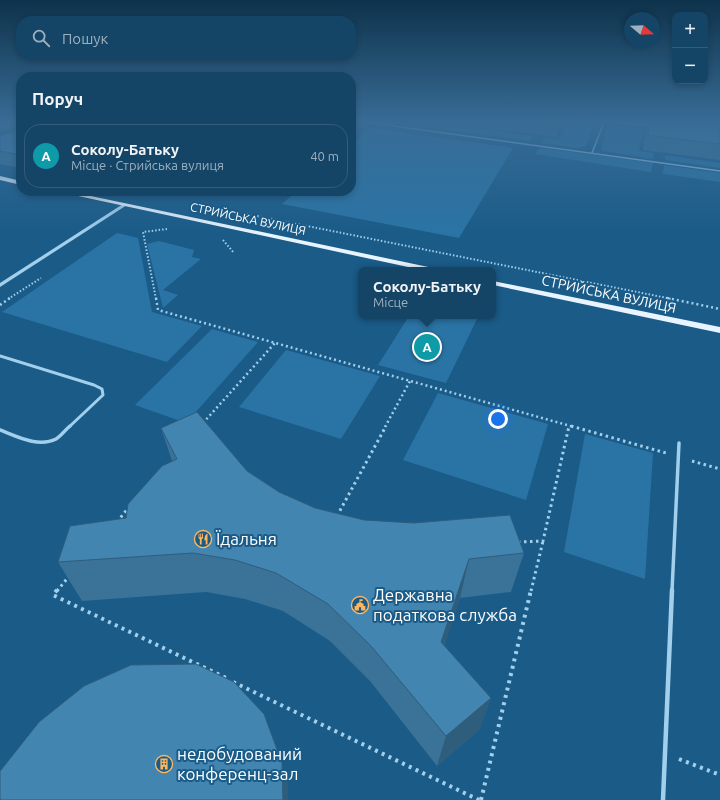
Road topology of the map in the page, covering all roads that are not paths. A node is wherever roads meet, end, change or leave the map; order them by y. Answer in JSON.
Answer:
{"nodes":[{"id":1,"x":637,"y":159,"type":"edge"},
{"id":2,"x":720,"y":171,"type":"edge"},
{"id":3,"x":0,"y":178,"type":"edge"},
{"id":4,"x":16,"y":182,"type":"edge"},
{"id":5,"x":82,"y":196,"type":"edge"},
{"id":6,"x":125,"y":205,"type":"junction"},
{"id":7,"x":419,"y":267,"type":"edge"},
{"id":8,"x":496,"y":284,"type":"edge"},
{"id":9,"x":0,"y":285,"type":"edge"},
{"id":10,"x":720,"y":330,"type":"edge"},
{"id":11,"x":0,"y":356,"type":"edge"},
{"id":12,"x":0,"y":430,"type":"edge"},
{"id":13,"x":679,"y":443,"type":"dead end"},
{"id":14,"x":664,"y":800,"type":"edge"}],
"edges":[{"from":1,"to":2,"type":"lane"},
{"from":3,"to":4,"type":"main road"},
{"from":5,"to":6,"type":"main road","name":"СТРИЙСЬКА ВУЛИЦЯ"},
{"from":6,"to":7,"type":"main road","name":"СТРИЙСЬКА ВУЛИЦЯ"},
{"from":6,"to":9,"type":"street"},
{"from":8,"to":10,"type":"main road","name":"СТРИЙСЬКА ВУЛИЦЯ"},
{"from":11,"to":12,"type":"lane"},
{"from":13,"to":14,"type":"lane"}]}
